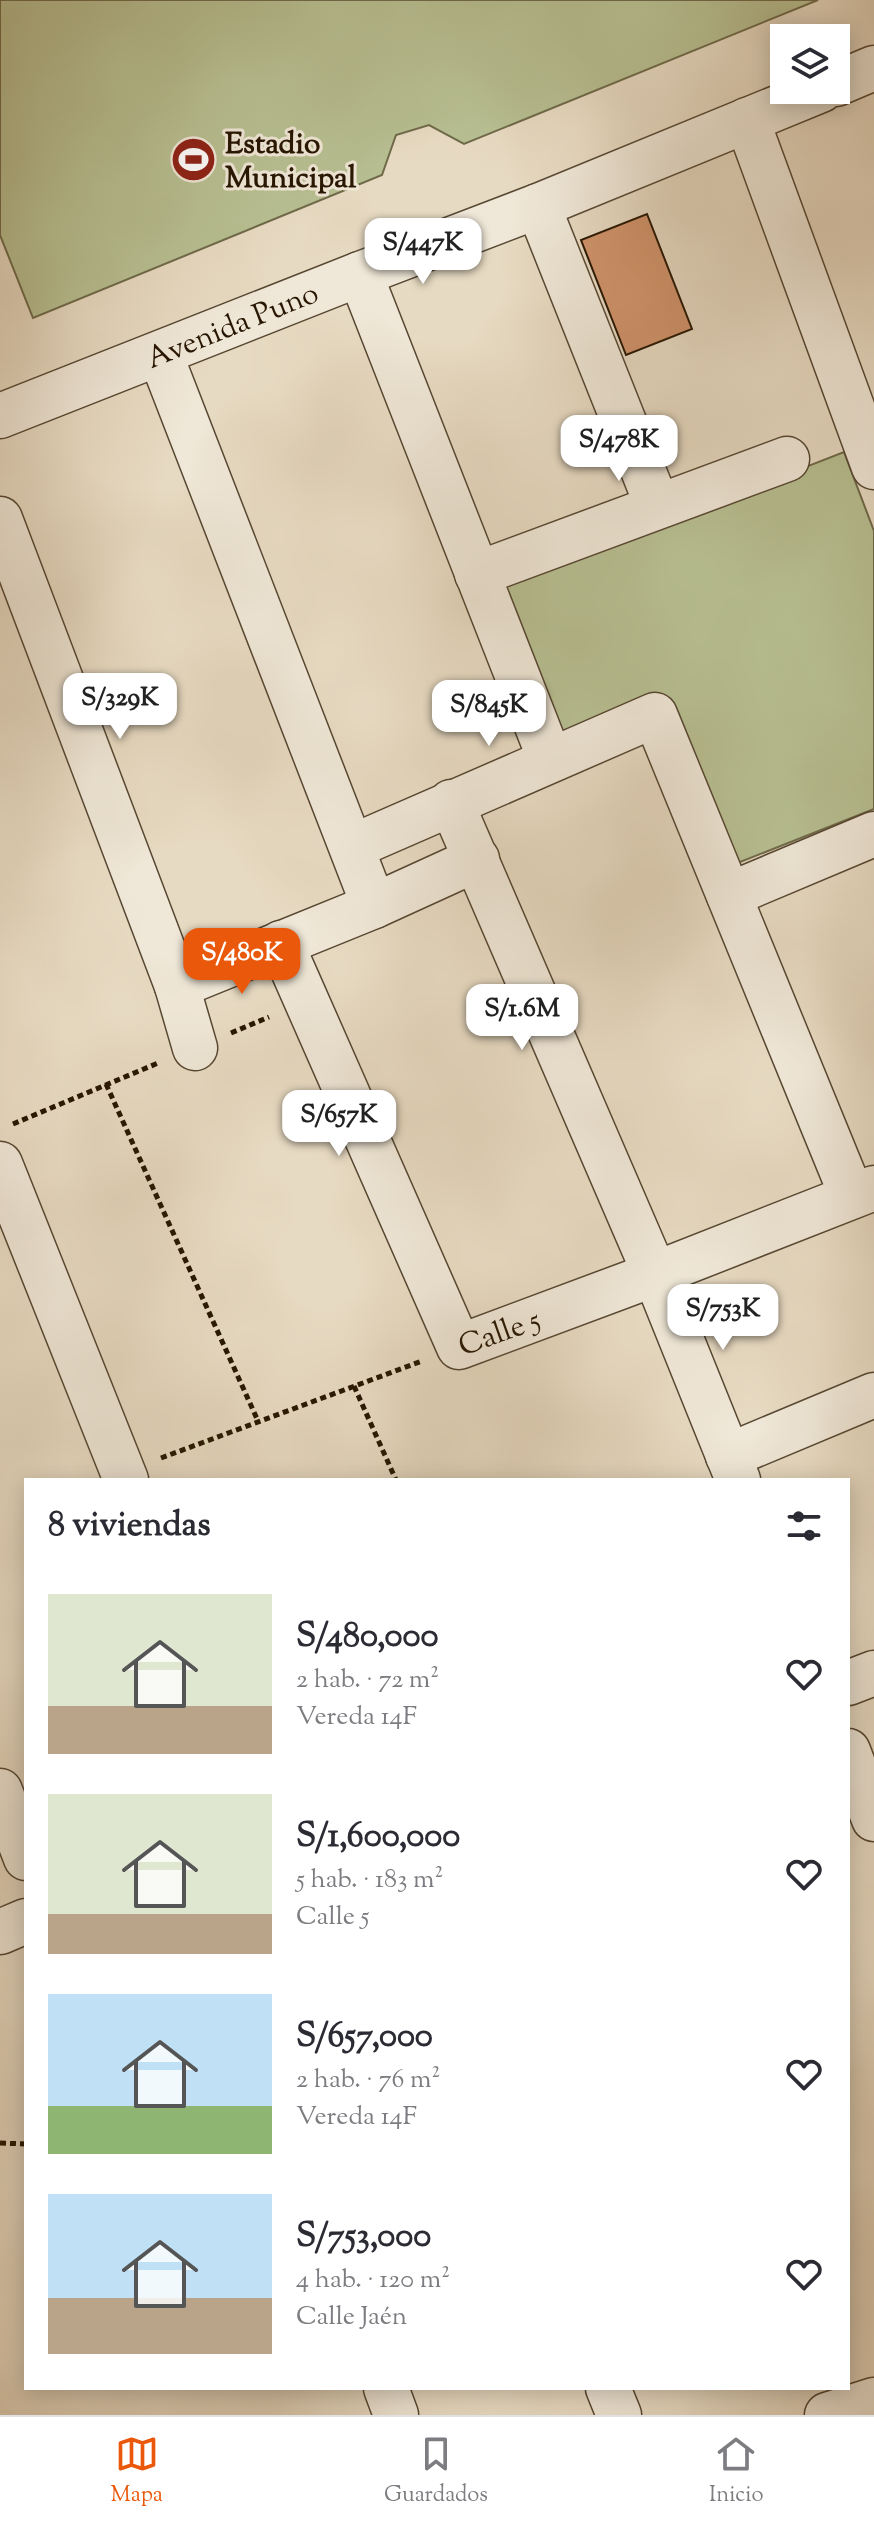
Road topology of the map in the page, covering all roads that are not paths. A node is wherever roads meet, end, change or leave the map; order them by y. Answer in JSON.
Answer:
{"nodes":[{"id":1,"x":874,"y":68,"type":"edge"},
{"id":2,"x":850,"y":78,"type":"edge"},
{"id":3,"x":786,"y":104,"type":"edge"},
{"id":4,"x":747,"y":120,"type":"junction"},
{"id":5,"x":538,"y":206,"type":"junction"},
{"id":6,"x":360,"y":274,"type":"junction"},
{"id":7,"x":160,"y":354,"type":"junction"},
{"id":8,"x":0,"y":416,"type":"edge"},
{"id":9,"x":787,"y":459,"type":"dead end"},
{"id":10,"x":874,"y":467,"type":"edge"},
{"id":11,"x":657,"y":505,"type":"junction"},
{"id":12,"x":0,"y":519,"type":"edge"},
{"id":13,"x":477,"y":574,"type":"junction"},
{"id":14,"x":550,"y":759,"type":"junction"},
{"id":15,"x":451,"y":802,"type":"junction"},
{"id":16,"x":874,"y":834,"type":"edge"},
{"id":17,"x":352,"y":847,"type":"junction"},
{"id":18,"x":477,"y":859,"type":"junction"},
{"id":19,"x":729,"y":895,"type":"junction"},
{"id":20,"x":374,"y":906,"type":"junction"},
{"id":21,"x":281,"y":943,"type":"junction"},
{"id":22,"x":177,"y":986,"type":"junction"},
{"id":23,"x":195,"y":1048,"type":"dead end"},
{"id":24,"x":0,"y":1164,"type":"edge"},
{"id":25,"x":863,"y":1192,"type":"edge"},
{"id":26,"x":655,"y":1274,"type":"junction"},
{"id":27,"x":874,"y":1395,"type":"edge"},
{"id":28,"x":733,"y":1468,"type":"edge"},
{"id":29,"x":124,"y":1477,"type":"edge"},
{"id":30,"x":874,"y":1673,"type":"edge"},
{"id":31,"x":850,"y":1682,"type":"edge"},
{"id":32,"x":850,"y":1756,"type":"edge"},
{"id":33,"x":0,"y":1791,"type":"edge"},
{"id":34,"x":874,"y":1819,"type":"edge"},
{"id":35,"x":24,"y":1853,"type":"edge"},
{"id":36,"x":24,"y":1922,"type":"edge"},
{"id":37,"x":0,"y":1932,"type":"edge"},
{"id":38,"x":387,"y":2390,"type":"edge"},
{"id":39,"x":609,"y":2390,"type":"edge"},
{"id":40,"x":874,"y":2400,"type":"edge"},
{"id":41,"x":396,"y":2415,"type":"edge"},
{"id":42,"x":619,"y":2415,"type":"edge"},
{"id":43,"x":827,"y":2415,"type":"edge"}],
"edges":[{"from":1,"to":2,"type":"street"},
{"from":3,"to":4,"type":"street","name":"Avenida Puno"},
{"from":4,"to":5,"type":"street","name":"Avenida Puno"},
{"from":4,"to":10,"type":"street"},
{"from":5,"to":6,"type":"street","name":"Avenida Puno"},
{"from":5,"to":11,"type":"street"},
{"from":6,"to":7,"type":"street","name":"Avenida Puno"},
{"from":6,"to":13,"type":"street"},
{"from":7,"to":8,"type":"street","name":"Avenida Puno"},
{"from":7,"to":17,"type":"street"},
{"from":9,"to":11,"type":"street"},
{"from":11,"to":13,"type":"street"},
{"from":12,"to":22,"type":"street"},
{"from":13,"to":14,"type":"street"},
{"from":14,"to":15,"type":"street"},
{"from":14,"to":19,"type":"street"},
{"from":15,"to":17,"type":"street"},
{"from":15,"to":18,"type":"street"},
{"from":16,"to":19,"type":"street"},
{"from":17,"to":20,"type":"street"},
{"from":18,"to":20,"type":"street"},
{"from":18,"to":26,"type":"street"},
{"from":19,"to":25,"type":"street"},
{"from":20,"to":21,"type":"street"},
{"from":21,"to":22,"type":"street"},
{"from":21,"to":26,"type":"street","name":"Calle 5"},
{"from":22,"to":23,"type":"street"},
{"from":24,"to":29,"type":"street"},
{"from":25,"to":26,"type":"street","name":"Calle 5"},
{"from":26,"to":28,"type":"street"},
{"from":27,"to":28,"type":"street"},
{"from":30,"to":31,"type":"street"},
{"from":32,"to":34,"type":"street"},
{"from":33,"to":35,"type":"street"},
{"from":36,"to":37,"type":"street"},
{"from":38,"to":41,"type":"street"},
{"from":39,"to":42,"type":"street"},
{"from":40,"to":43,"type":"street"}]}
